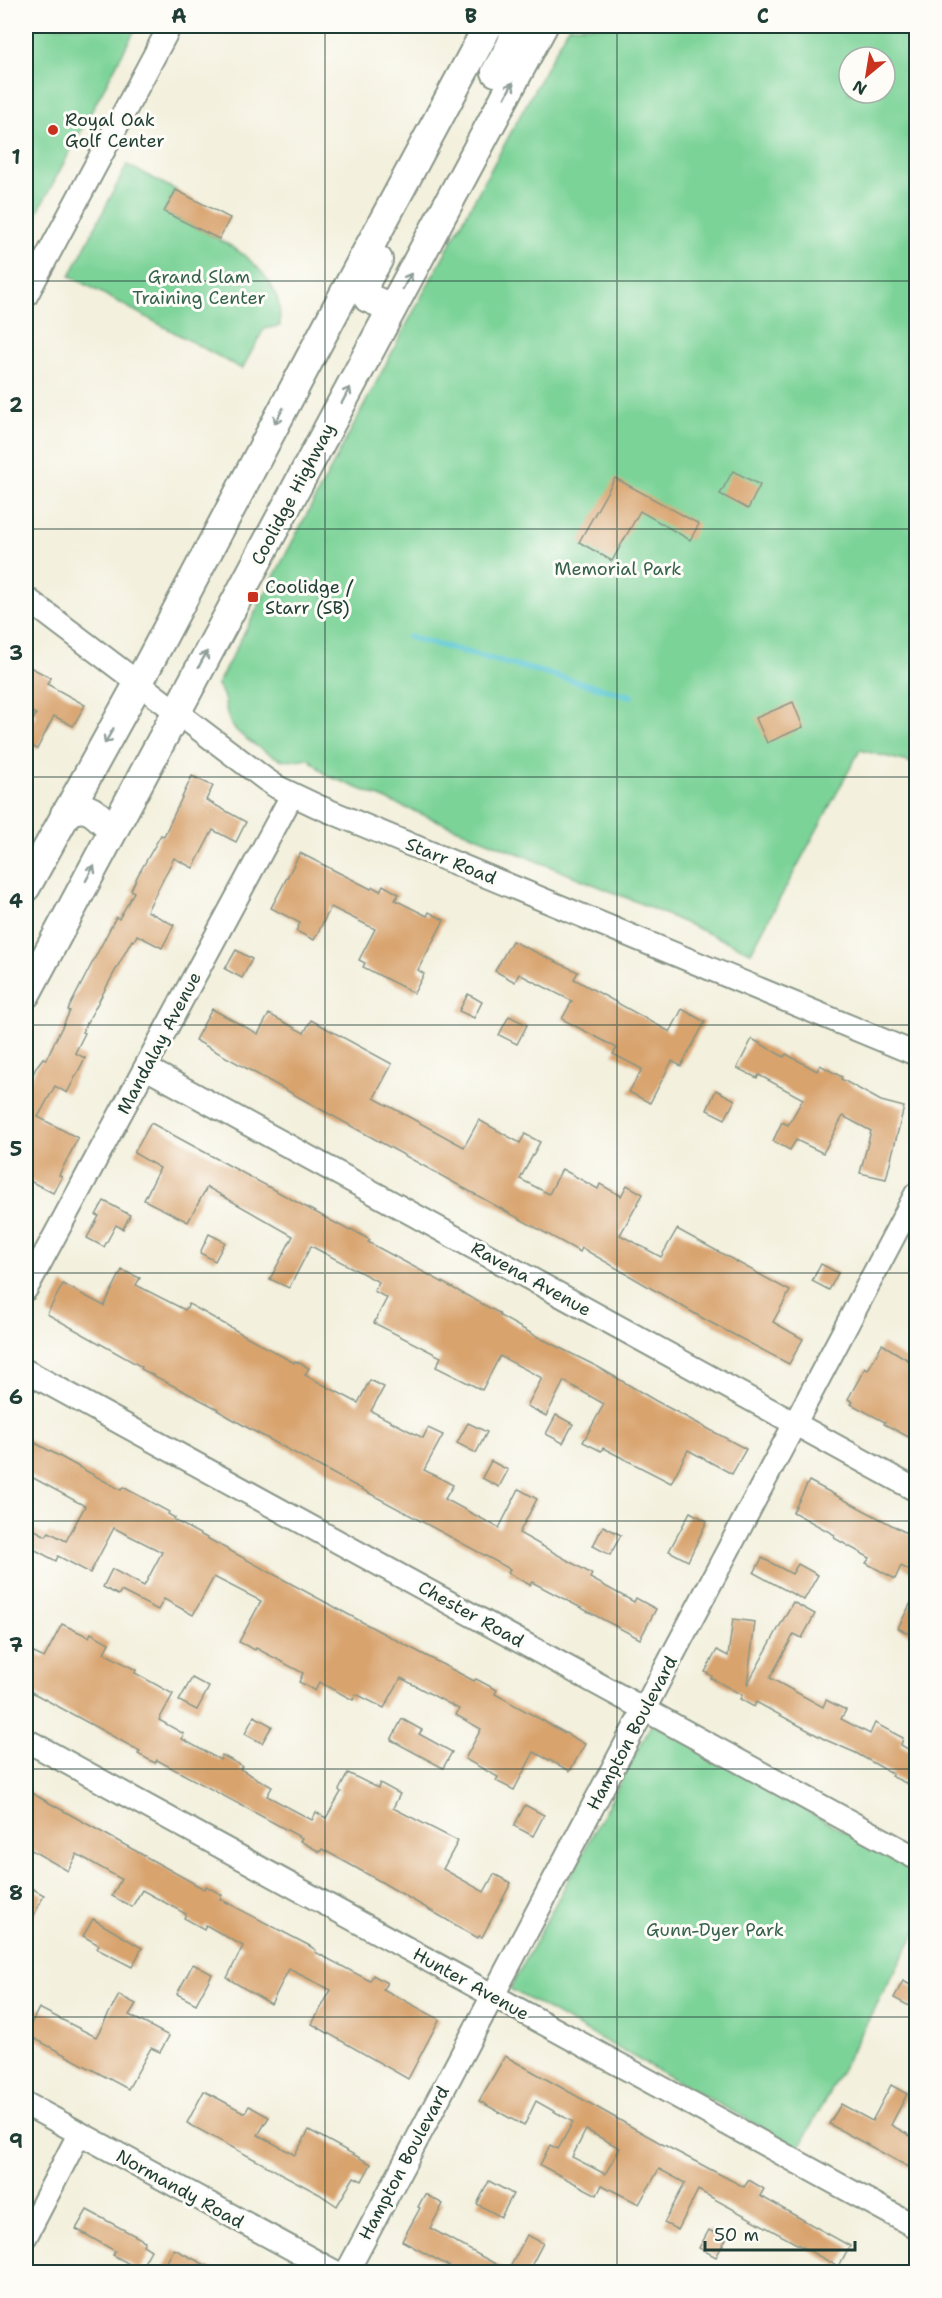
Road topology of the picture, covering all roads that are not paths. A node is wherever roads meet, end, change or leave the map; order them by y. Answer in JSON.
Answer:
{"nodes":[{"id":1,"x":170,"y":26,"type":"edge"},
{"id":2,"x":488,"y":26,"type":"edge"},
{"id":3,"x":512,"y":26,"type":"edge"},
{"id":4,"x":543,"y":26,"type":"edge"},
{"id":5,"x":432,"y":132,"type":"junction"},
{"id":6,"x":468,"y":167,"type":"junction"},
{"id":7,"x":26,"y":296,"type":"edge"},
{"id":8,"x":392,"y":308,"type":"junction"},
{"id":9,"x":26,"y":598,"type":"edge"},
{"id":10,"x":138,"y":684,"type":"junction"},
{"id":11,"x":177,"y":711,"type":"junction"},
{"id":12,"x":292,"y":795,"type":"junction"},
{"id":13,"x":65,"y":813,"type":"junction"},
{"id":14,"x":113,"y":830,"type":"junction"},
{"id":15,"x":26,"y":887,"type":"edge"},
{"id":16,"x":26,"y":994,"type":"edge"},
{"id":17,"x":916,"y":1054,"type":"edge"},
{"id":18,"x":146,"y":1068,"type":"junction"},
{"id":19,"x":916,"y":1194,"type":"edge"},
{"id":20,"x":26,"y":1289,"type":"edge"},
{"id":21,"x":26,"y":1371,"type":"edge"},
{"id":22,"x":796,"y":1424,"type":"junction"},
{"id":23,"x":916,"y":1490,"type":"edge"},
{"id":24,"x":644,"y":1709,"type":"junction"},
{"id":25,"x":26,"y":1740,"type":"edge"},
{"id":26,"x":916,"y":1858,"type":"edge"},
{"id":27,"x":494,"y":1996,"type":"junction"},
{"id":28,"x":26,"y":2104,"type":"edge"},
{"id":29,"x":79,"y":2134,"type":"junction"},
{"id":30,"x":916,"y":2227,"type":"edge"},
{"id":31,"x":26,"y":2236,"type":"edge"},
{"id":32,"x":335,"y":2272,"type":"edge"},
{"id":33,"x":346,"y":2272,"type":"edge"}],
"edges":[{"from":1,"to":7,"type":"street"},
{"from":2,"to":5,"type":"main road"},
{"from":3,"to":6,"type":"main road"},
{"from":6,"to":4,"type":"main road","name":"Coolidge Highway","one_way":true},
{"from":5,"to":8,"type":"main road"},
{"from":5,"to":10,"type":"main road","one_way":true},
{"from":8,"to":6,"type":"main road","name":"Coolidge Highway","one_way":true},
{"from":11,"to":8,"type":"main road","name":"Coolidge Highway","one_way":true},
{"from":9,"to":10,"type":"street","name":"Starr Road"},
{"from":10,"to":11,"type":"street","name":"Starr Road"},
{"from":10,"to":13,"type":"main road","one_way":true},
{"from":11,"to":12,"type":"street","name":"Starr Road"},
{"from":11,"to":14,"type":"main road","name":"Coolidge Highway"},
{"from":12,"to":17,"type":"street","name":"Starr Road"},
{"from":12,"to":18,"type":"street","name":"Mandalay Avenue"},
{"from":13,"to":14,"type":"main road"},
{"from":13,"to":15,"type":"main road"},
{"from":16,"to":14,"type":"main road","name":"Coolidge Highway","one_way":true},
{"from":18,"to":20,"type":"street","name":"Mandalay Avenue"},
{"from":18,"to":22,"type":"street","name":"Ravena Avenue"},
{"from":19,"to":22,"type":"street","name":"Hampton Boulevard"},
{"from":21,"to":24,"type":"street","name":"Chester Road"},
{"from":22,"to":23,"type":"street","name":"Ravena Avenue"},
{"from":22,"to":24,"type":"street","name":"Hampton Boulevard"},
{"from":24,"to":26,"type":"street","name":"Chester Road"},
{"from":24,"to":27,"type":"street","name":"Hampton Boulevard"},
{"from":25,"to":27,"type":"street","name":"Hunter Avenue"},
{"from":27,"to":30,"type":"street","name":"Hunter Avenue"},
{"from":27,"to":33,"type":"street","name":"Hampton Boulevard"},
{"from":28,"to":29,"type":"street","name":"Normandy Road"},
{"from":29,"to":31,"type":"street"},
{"from":29,"to":32,"type":"street","name":"Normandy Road"}]}
